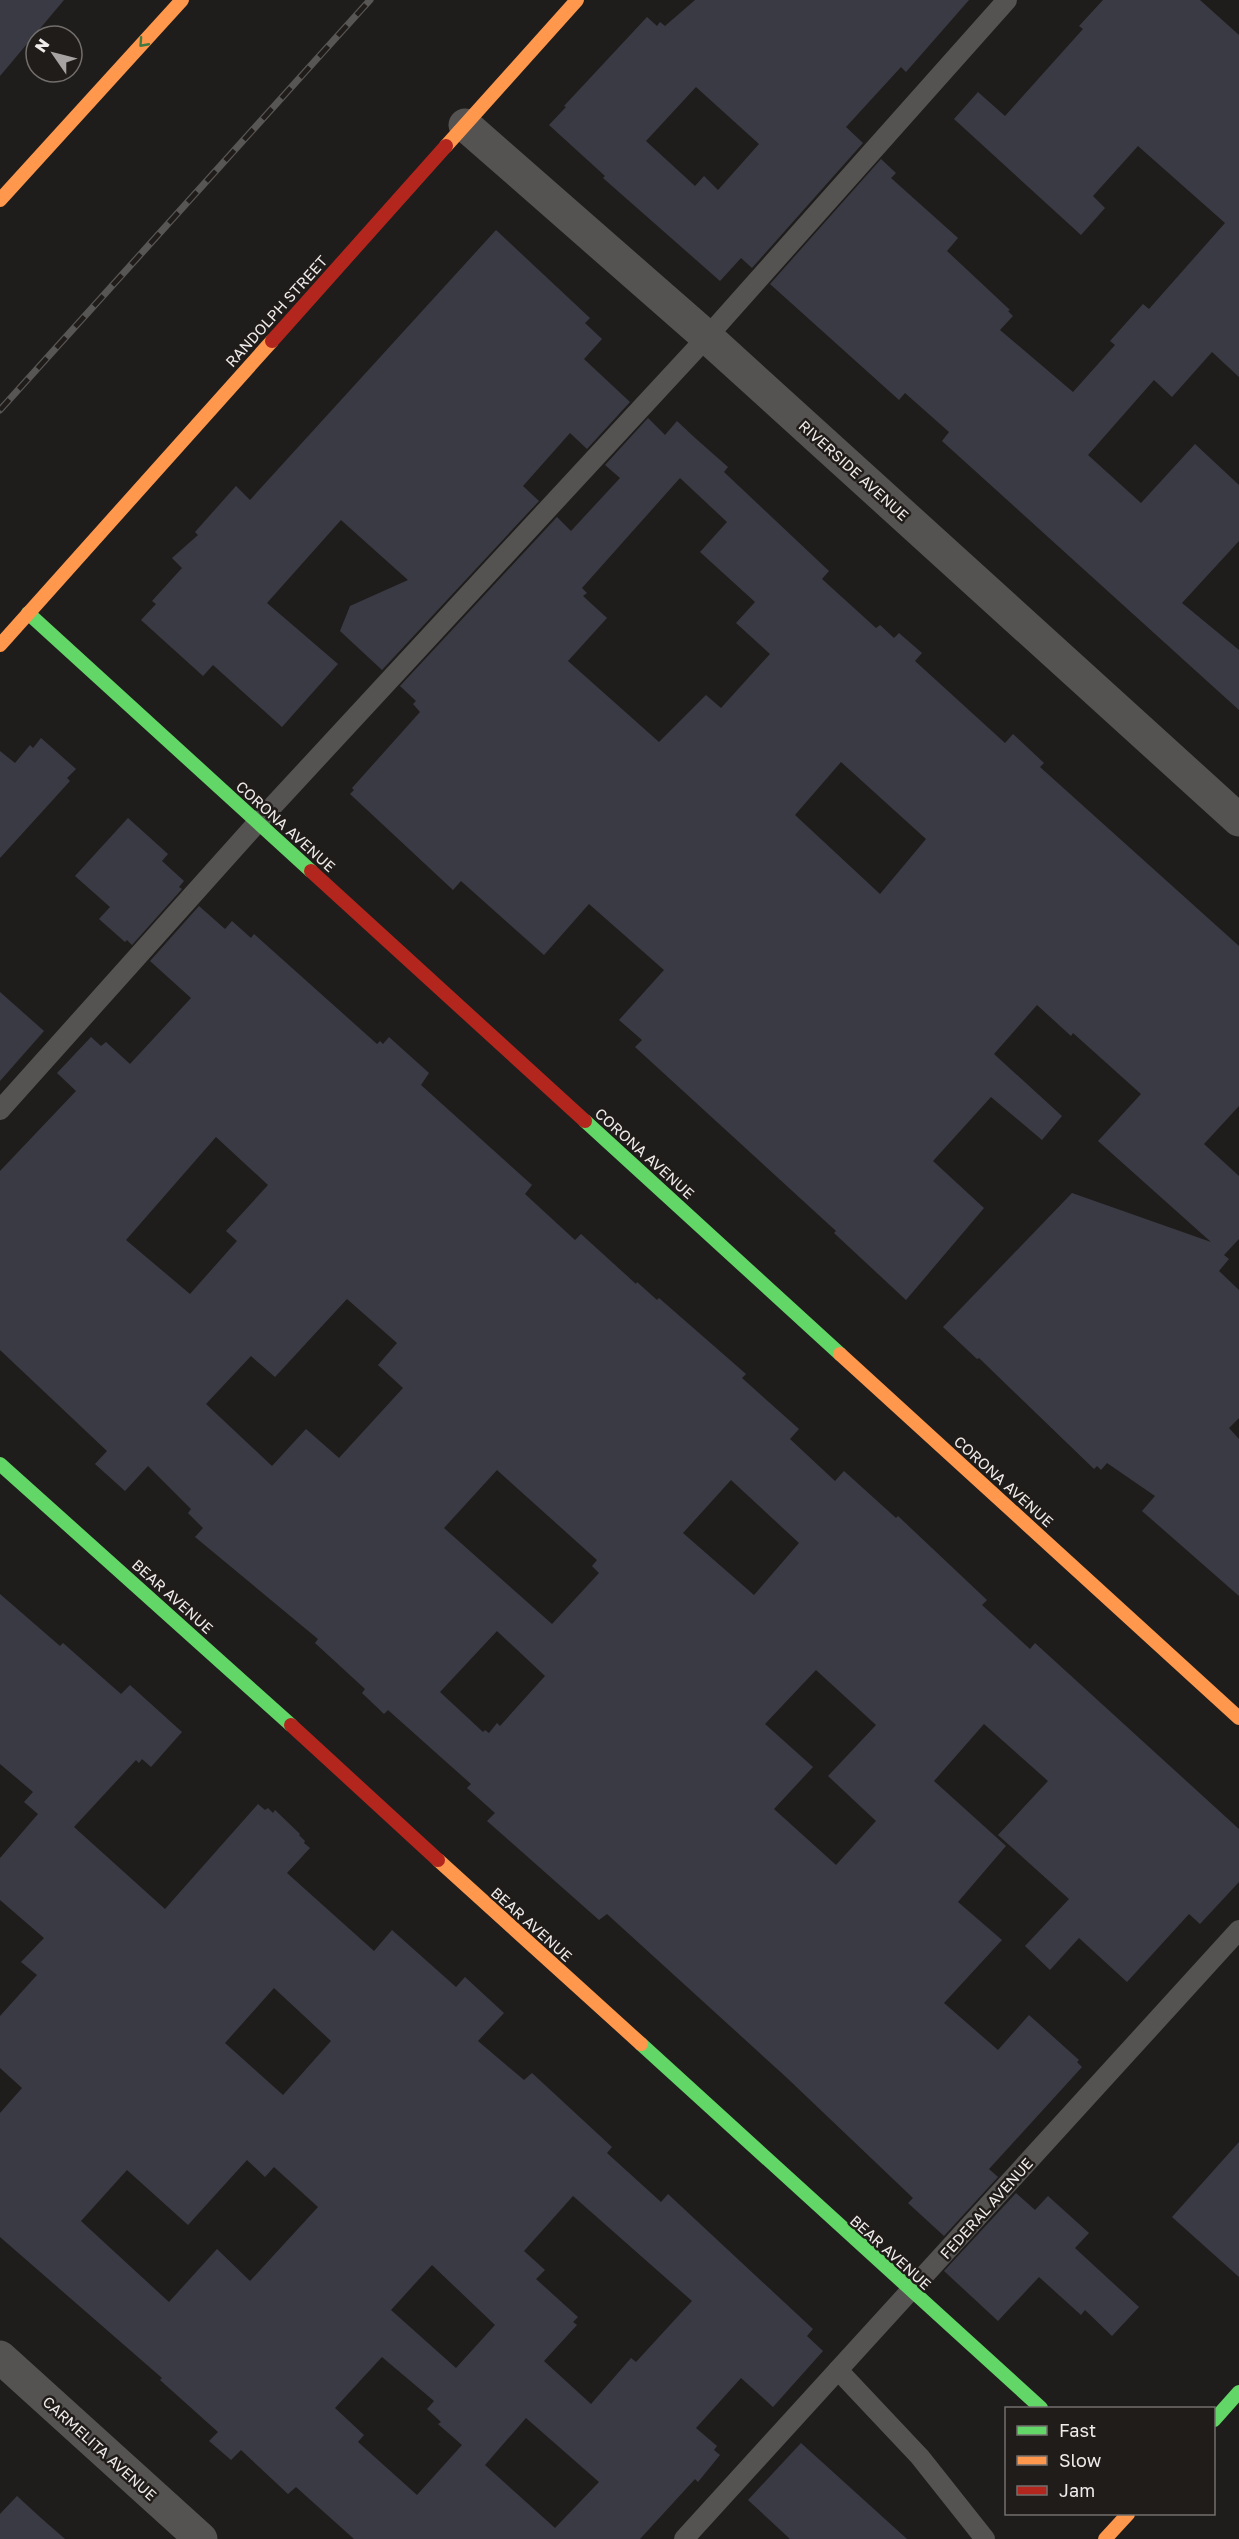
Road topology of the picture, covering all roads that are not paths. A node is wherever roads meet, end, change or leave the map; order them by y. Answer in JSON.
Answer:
{"nodes":[{"id":1,"x":182,"y":0,"type":"edge"},
{"id":2,"x":577,"y":0,"type":"edge"},
{"id":3,"x":1007,"y":0,"type":"edge"},
{"id":4,"x":465,"y":124,"type":"junction"},
{"id":5,"x":0,"y":200,"type":"edge"},
{"id":6,"x":707,"y":337,"type":"junction"},
{"id":7,"x":28,"y":613,"type":"junction"},
{"id":8,"x":0,"y":645,"type":"edge"},
{"id":9,"x":1239,"y":820,"type":"edge"},
{"id":10,"x":258,"y":822,"type":"junction"},
{"id":11,"x":0,"y":1110,"type":"edge"},
{"id":12,"x":0,"y":1464,"type":"edge"},
{"id":13,"x":1239,"y":1718,"type":"edge"},
{"id":14,"x":1239,"y":1930,"type":"edge"},
{"id":15,"x":910,"y":2291,"type":"junction"},
{"id":16,"x":0,"y":2357,"type":"edge"},
{"id":17,"x":838,"y":2370,"type":"junction"},
{"id":18,"x":1239,"y":2392,"type":"edge"},
{"id":19,"x":1039,"y":2407,"type":"edge"},
{"id":20,"x":1215,"y":2419,"type":"edge"},
{"id":21,"x":1127,"y":2515,"type":"edge"},
{"id":22,"x":201,"y":2539,"type":"edge"},
{"id":23,"x":684,"y":2539,"type":"edge"},
{"id":24,"x":985,"y":2539,"type":"edge"},
{"id":25,"x":1105,"y":2539,"type":"edge"}],
"edges":[{"from":1,"to":5,"type":"street","one_way":true},
{"from":2,"to":4,"type":"street","name":"RANDOLPH STREET"},
{"from":3,"to":6,"type":"lane"},
{"from":4,"to":6,"type":"street","name":"RIVERSIDE AVENUE"},
{"from":4,"to":7,"type":"street","name":"RANDOLPH STREET"},
{"from":6,"to":9,"type":"street","name":"RIVERSIDE AVENUE"},
{"from":6,"to":10,"type":"lane"},
{"from":7,"to":8,"type":"street","name":"RANDOLPH STREET"},
{"from":7,"to":10,"type":"street","name":"CORONA AVENUE"},
{"from":10,"to":11,"type":"lane"},
{"from":10,"to":13,"type":"street","name":"CORONA AVENUE"},
{"from":12,"to":15,"type":"street","name":"BEAR AVENUE"},
{"from":14,"to":15,"type":"lane","name":"FEDERAL AVENUE"},
{"from":15,"to":17,"type":"lane","name":"FEDERAL AVENUE"},
{"from":15,"to":19,"type":"street","name":"BEAR AVENUE"},
{"from":16,"to":22,"type":"street","name":"CARMELITA AVENUE"},
{"from":17,"to":23,"type":"lane","name":"FEDERAL AVENUE"},
{"from":17,"to":24,"type":"lane"},
{"from":18,"to":20,"type":"street"},
{"from":21,"to":25,"type":"street"}]}
